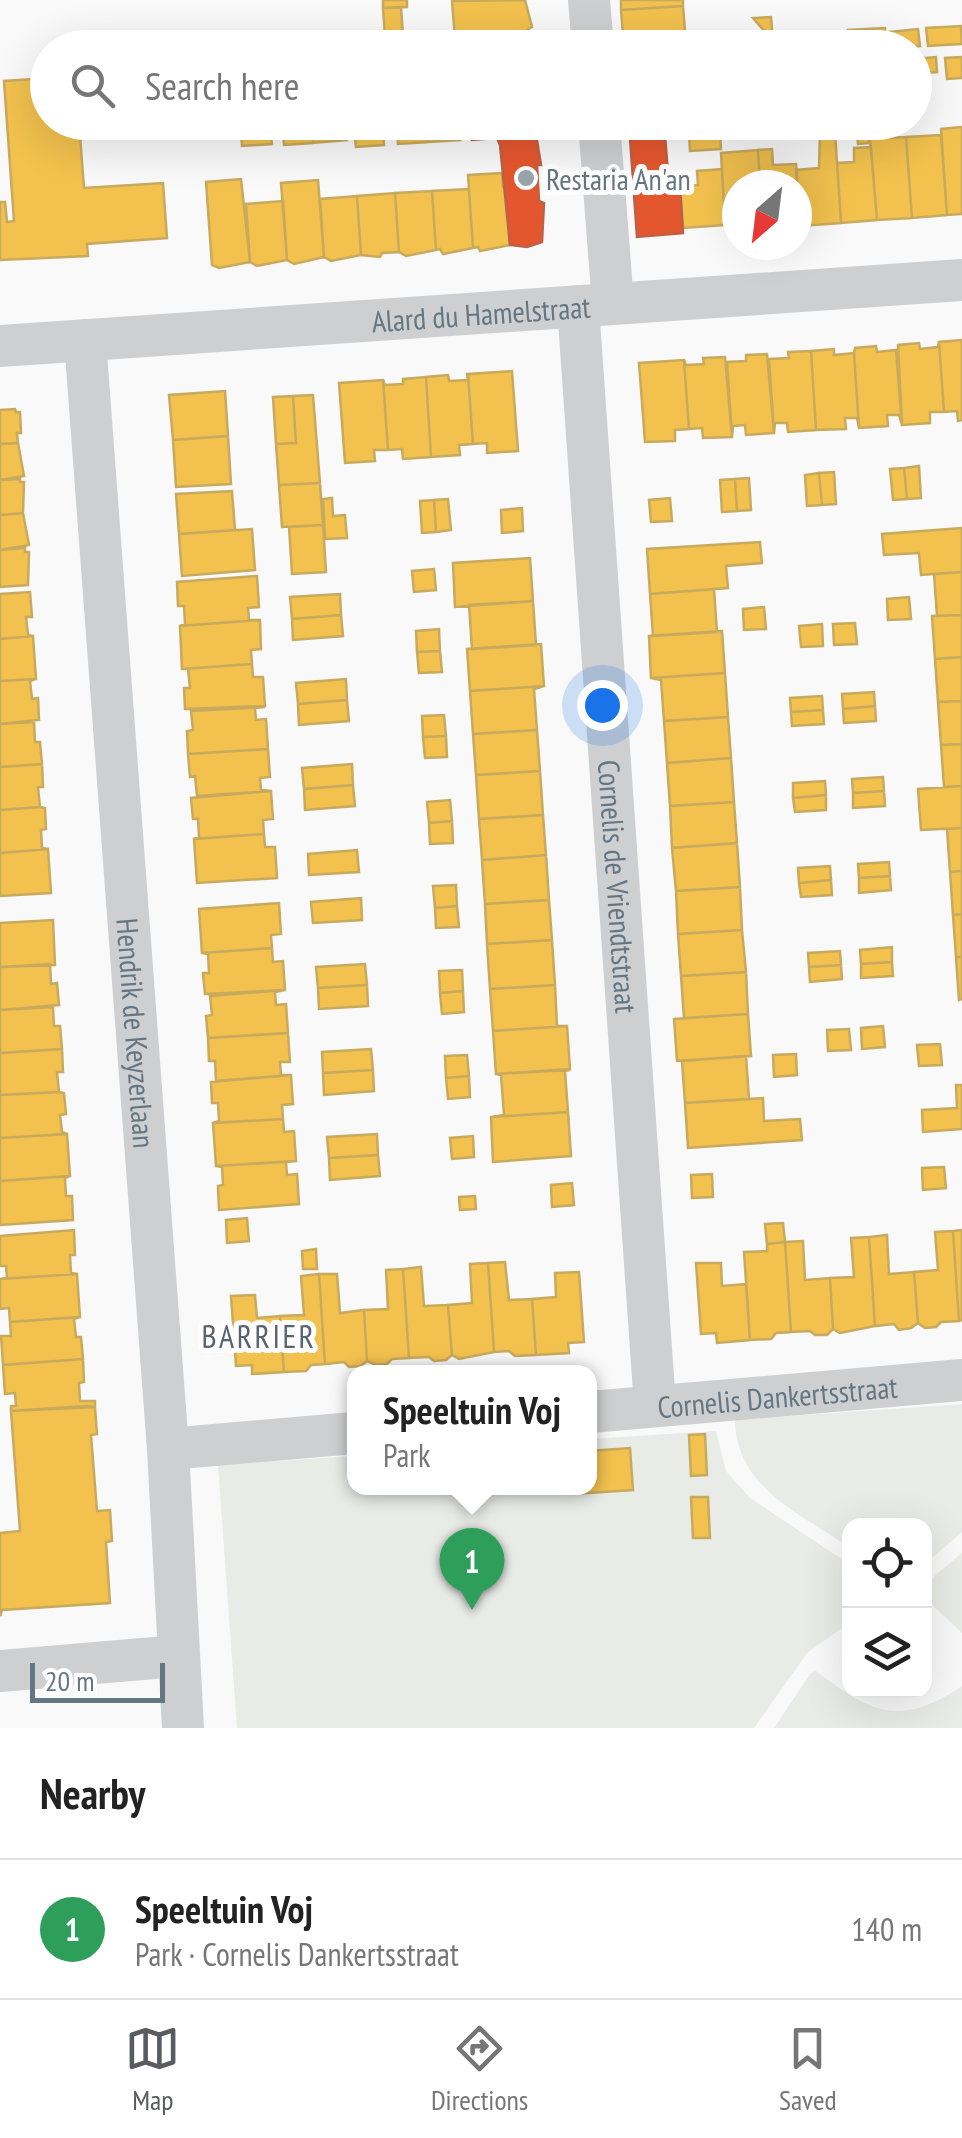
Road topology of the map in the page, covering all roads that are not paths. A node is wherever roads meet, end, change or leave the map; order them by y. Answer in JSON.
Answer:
{"nodes":[{"id":1,"x":589,"y":0,"type":"edge"},
{"id":2,"x":592,"y":30,"type":"edge"},
{"id":3,"x":599,"y":140,"type":"edge"},
{"id":4,"x":962,"y":280,"type":"edge"},
{"id":5,"x":596,"y":305,"type":"junction"},
{"id":6,"x":84,"y":340,"type":"junction"},
{"id":7,"x":0,"y":346,"type":"edge"},
{"id":8,"x":962,"y":1380,"type":"edge"},
{"id":9,"x":655,"y":1406,"type":"junction"},
{"id":10,"x":597,"y":1411,"type":"edge"},
{"id":11,"x":347,"y":1433,"type":"edge"},
{"id":12,"x":168,"y":1449,"type":"junction"},
{"id":13,"x":178,"y":1656,"type":"junction"},
{"id":14,"x":0,"y":1671,"type":"edge"},
{"id":15,"x":182,"y":1728,"type":"edge"}],
"edges":[{"from":1,"to":2,"type":"street"},
{"from":3,"to":5,"type":"street","name":"Cornelis de Vriendtstraat"},
{"from":4,"to":5,"type":"street","name":"Alard du Hamelstraat"},
{"from":5,"to":6,"type":"street","name":"Alard du Hamelstraat"},
{"from":5,"to":9,"type":"street","name":"Cornelis de Vriendtstraat"},
{"from":6,"to":7,"type":"street","name":"Alard du Hamelstraat"},
{"from":6,"to":12,"type":"street","name":"Hendrik de Keyzerlaan"},
{"from":8,"to":9,"type":"street","name":"Cornelis Dankertsstraat"},
{"from":9,"to":10,"type":"street","name":"Cornelis Dankertsstraat"},
{"from":11,"to":12,"type":"street"},
{"from":12,"to":13,"type":"street","name":"Hendrik de Keyzerlaan"},
{"from":13,"to":14,"type":"street"},
{"from":13,"to":15,"type":"street","name":"Hendrik de Keyzerlaan"}]}
